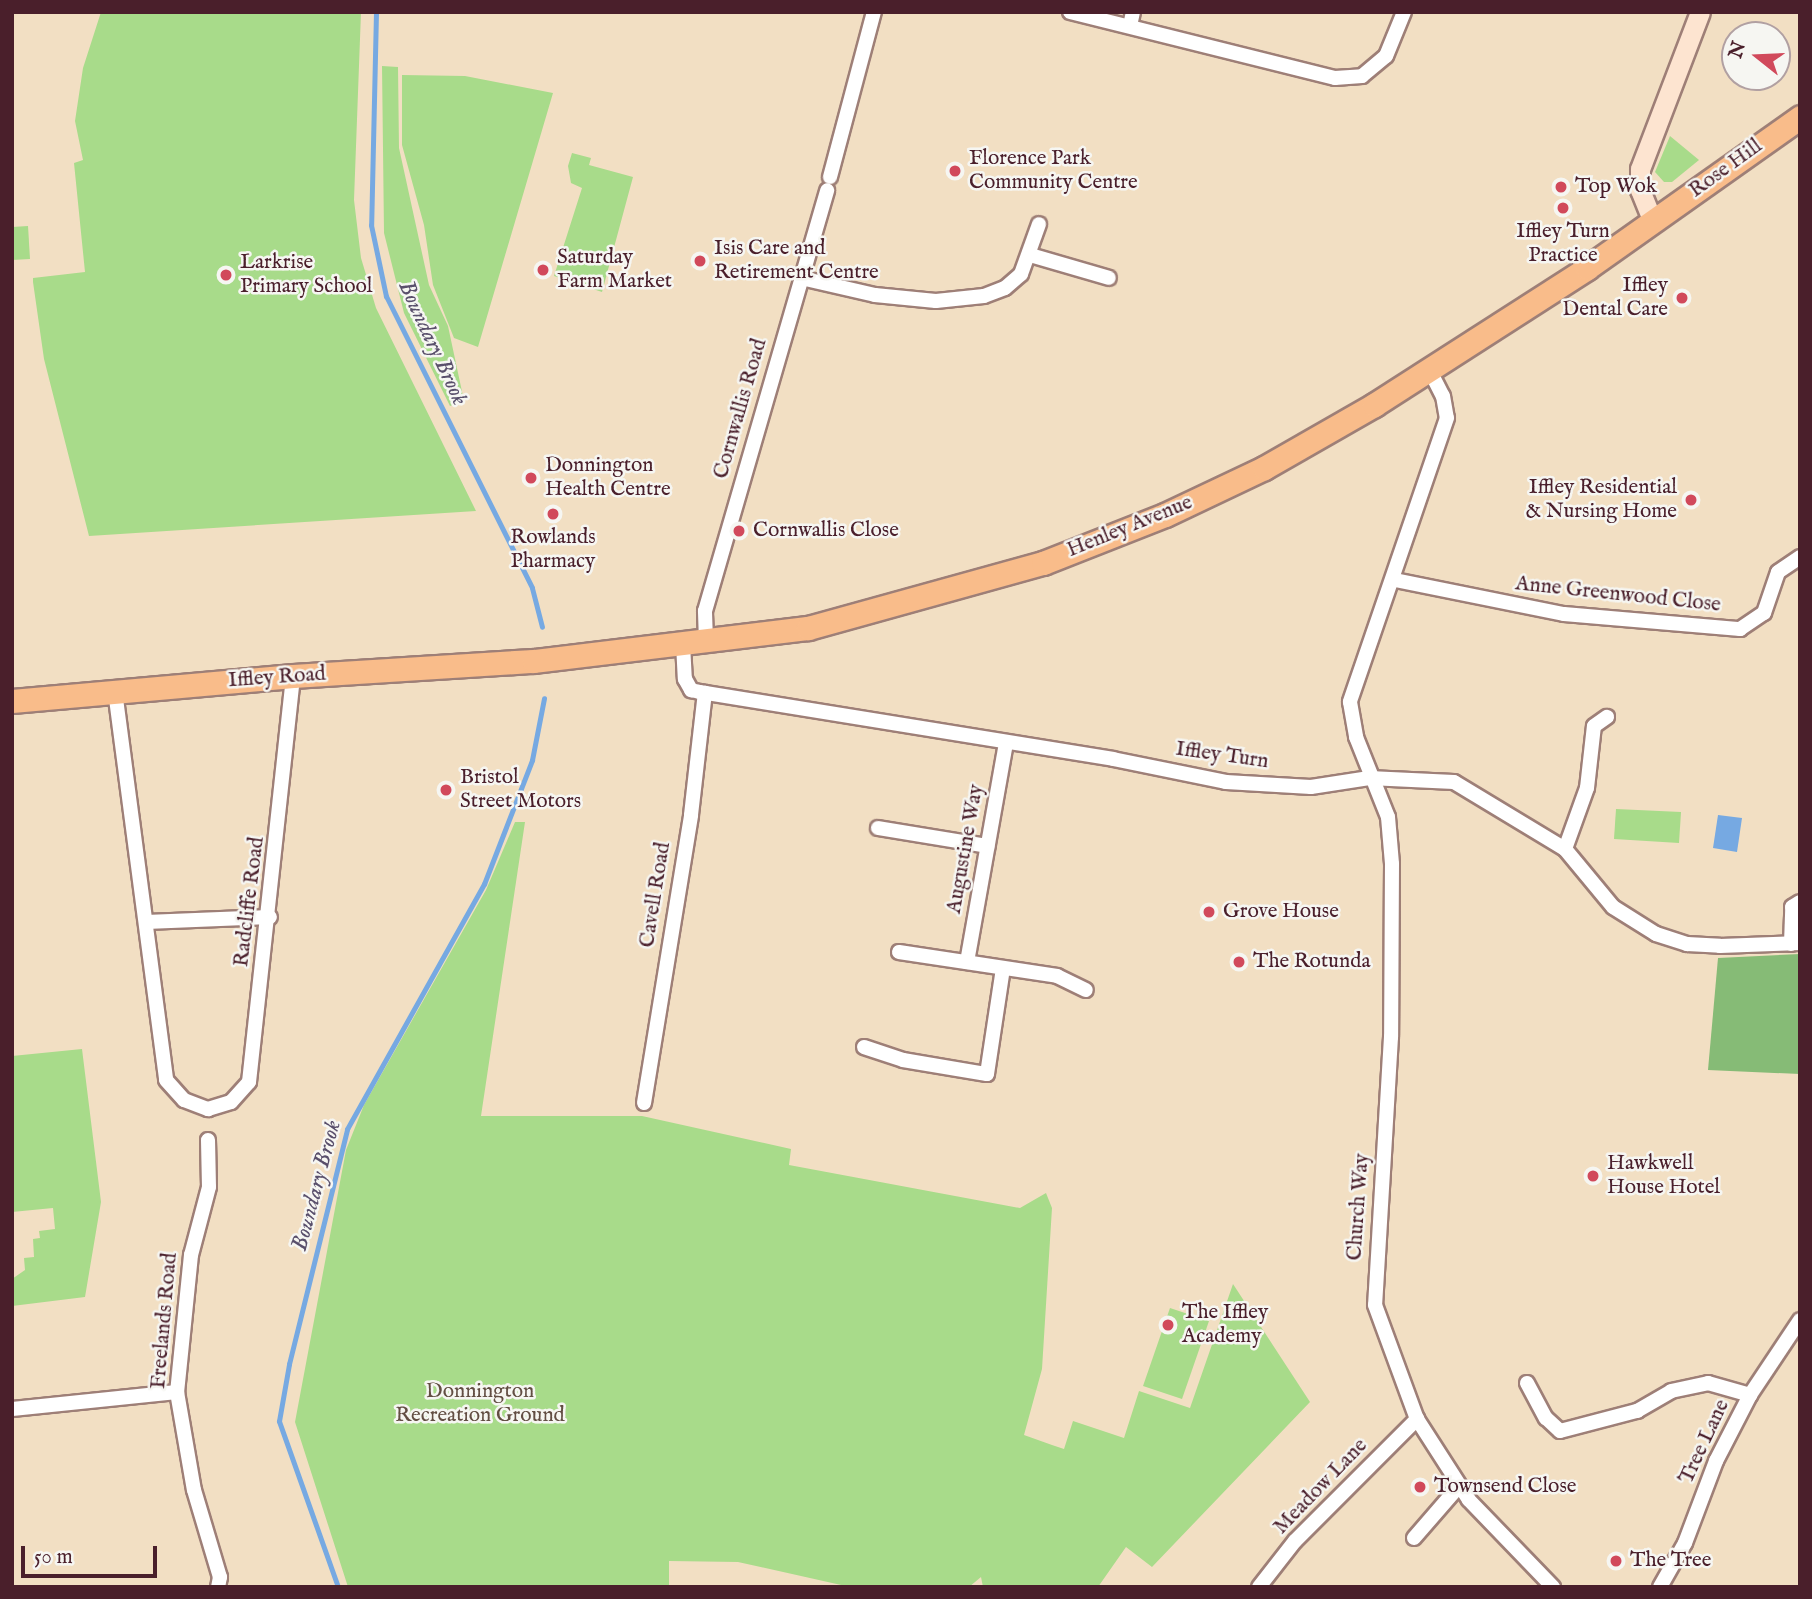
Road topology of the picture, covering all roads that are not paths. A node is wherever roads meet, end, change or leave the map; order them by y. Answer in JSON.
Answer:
{"nodes":[{"id":1,"x":874,"y":12,"type":"edge"},
{"id":2,"x":1070,"y":12,"type":"edge"},
{"id":3,"x":1404,"y":12,"type":"edge"},
{"id":4,"x":1700,"y":12,"type":"edge"},
{"id":5,"x":1131,"y":19,"type":"edge"},
{"id":6,"x":1800,"y":117,"type":"edge"},
{"id":7,"x":1653,"y":222,"type":"junction"},
{"id":8,"x":1038,"y":224,"type":"dead end"},
{"id":9,"x":1030,"y":255,"type":"junction"},
{"id":10,"x":801,"y":278,"type":"junction"},
{"id":11,"x":1109,"y":278,"type":"dead end"},
{"id":12,"x":1429,"y":369,"type":"junction"},
{"id":13,"x":1800,"y":556,"type":"edge"},
{"id":14,"x":1395,"y":580,"type":"junction"},
{"id":15,"x":706,"y":641,"type":"junction"},
{"id":16,"x":682,"y":644,"type":"junction"},
{"id":17,"x":541,"y":660,"type":"joint"},
{"id":18,"x":293,"y":676,"type":"junction"},
{"id":19,"x":115,"y":691,"type":"junction"},
{"id":20,"x":705,"y":693,"type":"junction"},
{"id":21,"x":12,"y":701,"type":"edge"},
{"id":22,"x":1607,"y":717,"type":"dead end"},
{"id":23,"x":1006,"y":742,"type":"junction"},
{"id":24,"x":1369,"y":778,"type":"junction"},
{"id":25,"x":878,"y":828,"type":"dead end"},
{"id":26,"x":988,"y":846,"type":"junction"},
{"id":27,"x":1565,"y":849,"type":"junction"},
{"id":28,"x":1800,"y":902,"type":"edge"},
{"id":29,"x":270,"y":917,"type":"junction"},
{"id":30,"x":146,"y":922,"type":"junction"},
{"id":31,"x":1795,"y":944,"type":"edge"},
{"id":32,"x":899,"y":952,"type":"dead end"},
{"id":33,"x":967,"y":962,"type":"junction"},
{"id":34,"x":1003,"y":968,"type":"junction"},
{"id":35,"x":1086,"y":990,"type":"dead end"},
{"id":36,"x":864,"y":1047,"type":"dead end"},
{"id":37,"x":644,"y":1103,"type":"dead end"},
{"id":38,"x":208,"y":1140,"type":"dead end"},
{"id":39,"x":1800,"y":1320,"type":"edge"},
{"id":40,"x":1527,"y":1383,"type":"dead end"},
{"id":41,"x":177,"y":1392,"type":"junction"},
{"id":42,"x":1750,"y":1395,"type":"junction"},
{"id":43,"x":12,"y":1409,"type":"edge"},
{"id":44,"x":1417,"y":1419,"type":"junction"},
{"id":45,"x":1459,"y":1486,"type":"junction"},
{"id":46,"x":1413,"y":1538,"type":"dead end"},
{"id":47,"x":218,"y":1587,"type":"edge"},
{"id":48,"x":1259,"y":1587,"type":"edge"},
{"id":49,"x":1553,"y":1587,"type":"edge"},
{"id":50,"x":1660,"y":1587,"type":"edge"}],
"edges":[{"from":1,"to":10,"type":"street","name":"Cornwallis Road"},
{"from":2,"to":5,"type":"street"},
{"from":3,"to":5,"type":"street"},
{"from":4,"to":7,"type":"main road"},
{"from":6,"to":7,"type":"main road","name":"Rose Hill"},
{"from":7,"to":12,"type":"main road","name":"Henley Avenue"},
{"from":8,"to":9,"type":"street"},
{"from":9,"to":10,"type":"street"},
{"from":9,"to":11,"type":"street"},
{"from":10,"to":15,"type":"street","name":"Cornwallis Road"},
{"from":12,"to":14,"type":"street"},
{"from":12,"to":15,"type":"main road","name":"Henley Avenue"},
{"from":13,"to":14,"type":"street","name":"Anne Greenwood Close"},
{"from":14,"to":24,"type":"street"},
{"from":15,"to":16,"type":"main road","name":"Henley Avenue"},
{"from":16,"to":17,"type":"main road","name":"Henley Avenue"},
{"from":16,"to":20,"type":"street"},
{"from":17,"to":18,"type":"main road","name":"Iffley Road"},
{"from":18,"to":19,"type":"main road","name":"Iffley Road"},
{"from":18,"to":29,"type":"street","name":"Radcliffe Road"},
{"from":19,"to":21,"type":"main road","name":"Iffley Road"},
{"from":19,"to":30,"type":"street"},
{"from":20,"to":23,"type":"street","name":"Iffley Turn"},
{"from":20,"to":37,"type":"street","name":"Cavell Road"},
{"from":22,"to":27,"type":"street"},
{"from":23,"to":24,"type":"street","name":"Iffley Turn"},
{"from":23,"to":26,"type":"street","name":"Augustine Way"},
{"from":24,"to":27,"type":"street","name":"Iffley Turn"},
{"from":24,"to":44,"type":"street","name":"Church Way"},
{"from":25,"to":26,"type":"street"},
{"from":26,"to":33,"type":"street","name":"Augustine Way"},
{"from":27,"to":31,"type":"street","name":"Iffley Turn"},
{"from":28,"to":31,"type":"street"},
{"from":29,"to":30,"type":"street"},
{"from":29,"to":30,"type":"street","name":"Radcliffe Road"},
{"from":32,"to":33,"type":"street"},
{"from":33,"to":34,"type":"street"},
{"from":34,"to":35,"type":"street"},
{"from":34,"to":36,"type":"street"},
{"from":38,"to":41,"type":"street","name":"Freelands Road"},
{"from":39,"to":42,"type":"street","name":"Tree Lane"},
{"from":40,"to":42,"type":"street"},
{"from":41,"to":43,"type":"street"},
{"from":41,"to":47,"type":"street","name":"Freelands Road"},
{"from":42,"to":50,"type":"street","name":"Tree Lane"},
{"from":44,"to":45,"type":"street","name":"Church Way"},
{"from":44,"to":48,"type":"street","name":"Meadow Lane"},
{"from":45,"to":46,"type":"street"},
{"from":45,"to":49,"type":"street","name":"Church Way"}]}
